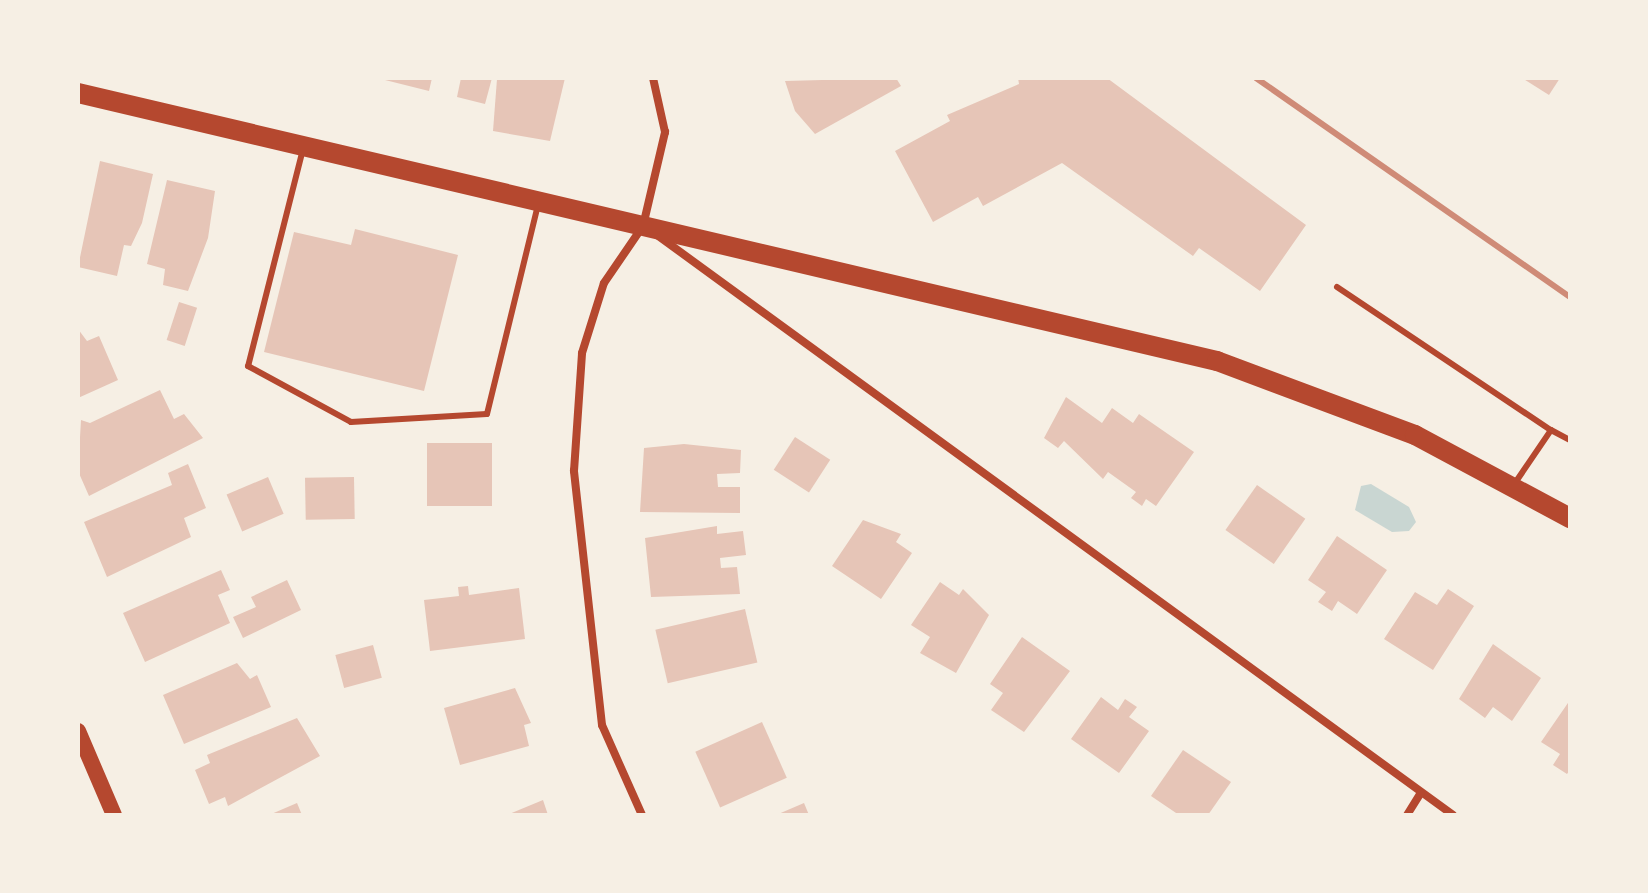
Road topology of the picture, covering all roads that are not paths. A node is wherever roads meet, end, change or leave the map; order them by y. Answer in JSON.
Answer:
{"nodes":[{"id":1,"x":653,"y":78,"type":"edge"},
{"id":2,"x":78,"y":93,"type":"edge"},
{"id":3,"x":304,"y":147,"type":"junction"},
{"id":4,"x":539,"y":201,"type":"junction"},
{"id":5,"x":643,"y":226,"type":"junction"},
{"id":6,"x":1337,"y":287,"type":"dead end"},
{"id":7,"x":1551,"y":430,"type":"junction"},
{"id":8,"x":1570,"y":440,"type":"edge"},
{"id":9,"x":1513,"y":486,"type":"junction"},
{"id":10,"x":1570,"y":518,"type":"edge"},
{"id":11,"x":78,"y":731,"type":"edge"},
{"id":12,"x":1421,"y":793,"type":"junction"},
{"id":13,"x":114,"y":815,"type":"edge"},
{"id":14,"x":642,"y":815,"type":"edge"},
{"id":15,"x":1407,"y":815,"type":"edge"},
{"id":16,"x":1453,"y":815,"type":"edge"}],
"edges":[{"from":1,"to":5,"type":"street"},
{"from":2,"to":3,"type":"main road"},
{"from":3,"to":4,"type":"main road"},
{"from":3,"to":4,"type":"lane"},
{"from":4,"to":5,"type":"main road"},
{"from":5,"to":9,"type":"main road"},
{"from":5,"to":12,"type":"street"},
{"from":5,"to":14,"type":"street"},
{"from":6,"to":7,"type":"lane"},
{"from":7,"to":8,"type":"lane"},
{"from":7,"to":9,"type":"lane"},
{"from":9,"to":10,"type":"main road"},
{"from":11,"to":13,"type":"main road"},
{"from":12,"to":15,"type":"street"},
{"from":12,"to":16,"type":"street"}]}
